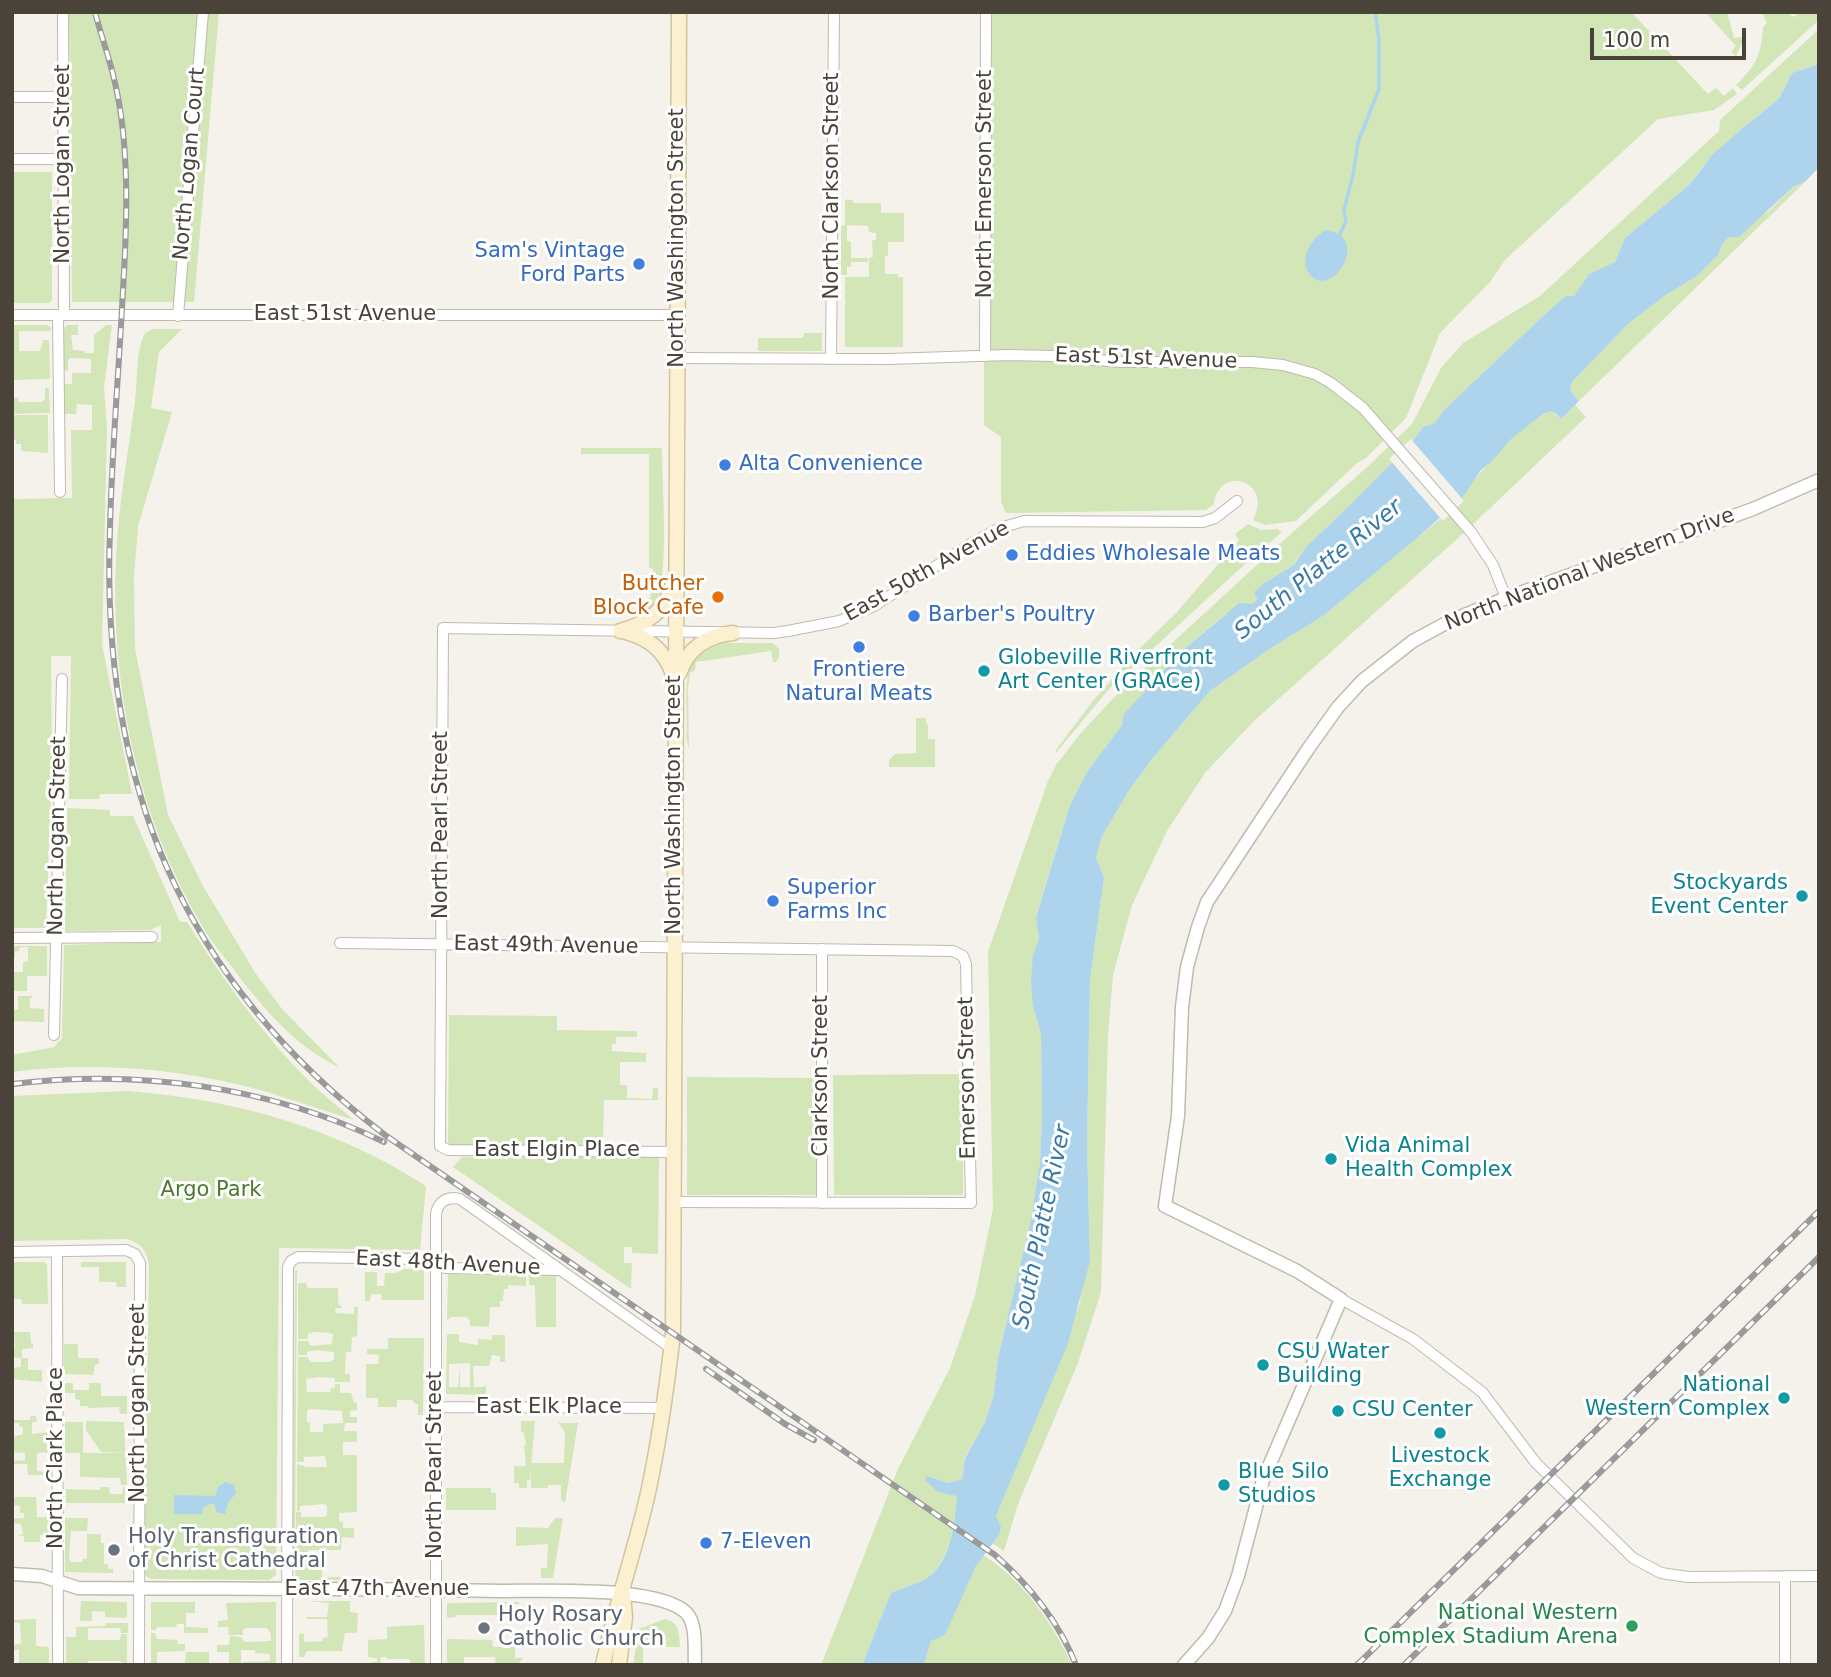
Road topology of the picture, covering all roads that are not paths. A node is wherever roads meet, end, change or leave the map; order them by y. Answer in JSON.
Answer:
{"nodes":[{"id":1,"x":63,"y":12,"type":"edge"},
{"id":2,"x":203,"y":12,"type":"edge"},
{"id":3,"x":679,"y":12,"type":"edge"},
{"id":4,"x":834,"y":12,"type":"edge"},
{"id":5,"x":986,"y":12,"type":"edge"},
{"id":6,"x":12,"y":97,"type":"edge"},
{"id":7,"x":63,"y":97,"type":"junction"},
{"id":8,"x":12,"y":159,"type":"edge"},
{"id":9,"x":64,"y":159,"type":"junction"},
{"id":10,"x":12,"y":315,"type":"edge"},
{"id":11,"x":61,"y":315,"type":"junction"},
{"id":12,"x":677,"y":315,"type":"junction"},
{"id":13,"x":178,"y":316,"type":"junction"},
{"id":14,"x":985,"y":356,"type":"junction"},
{"id":15,"x":677,"y":358,"type":"junction"},
{"id":16,"x":831,"y":359,"type":"junction"},
{"id":17,"x":1819,"y":480,"type":"edge"},
{"id":18,"x":60,"y":492,"type":"dead end"},
{"id":19,"x":1237,"y":501,"type":"dead end"},
{"id":20,"x":676,"y":568,"type":"junction"},
{"id":21,"x":1506,"y":598,"type":"junction"},
{"id":22,"x":443,"y":628,"type":"joint"},
{"id":23,"x":620,"y":631,"type":"junction"},
{"id":24,"x":676,"y":632,"type":"junction"},
{"id":25,"x":733,"y":633,"type":"junction"},
{"id":26,"x":62,"y":679,"type":"dead end"},
{"id":27,"x":676,"y":686,"type":"junction"},
{"id":28,"x":152,"y":937,"type":"dead end"},
{"id":29,"x":12,"y":938,"type":"edge"},
{"id":30,"x":56,"y":938,"type":"junction"},
{"id":31,"x":340,"y":943,"type":"dead end"},
{"id":32,"x":441,"y":944,"type":"junction"},
{"id":33,"x":674,"y":947,"type":"junction"},
{"id":34,"x":822,"y":949,"type":"junction"},
{"id":35,"x":961,"y":954,"type":"joint"},
{"id":36,"x":54,"y":1035,"type":"dead end"},
{"id":37,"x":442,"y":1148,"type":"joint"},
{"id":38,"x":673,"y":1152,"type":"junction"},
{"id":39,"x":673,"y":1202,"type":"junction"},
{"id":40,"x":822,"y":1203,"type":"junction"},
{"id":41,"x":57,"y":1251,"type":"junction"},
{"id":42,"x":12,"y":1252,"type":"edge"},
{"id":43,"x":436,"y":1264,"type":"junction"},
{"id":44,"x":561,"y":1269,"type":"junction"},
{"id":45,"x":1341,"y":1299,"type":"junction"},
{"id":46,"x":671,"y":1348,"type":"junction"},
{"id":47,"x":436,"y":1407,"type":"junction"},
{"id":48,"x":662,"y":1408,"type":"junction"},
{"id":49,"x":12,"y":1574,"type":"edge"},
{"id":50,"x":1785,"y":1576,"type":"junction"},
{"id":51,"x":1819,"y":1576,"type":"edge"},
{"id":52,"x":58,"y":1580,"type":"junction"},
{"id":53,"x":139,"y":1589,"type":"junction"},
{"id":54,"x":287,"y":1589,"type":"junction"},
{"id":55,"x":436,"y":1590,"type":"junction"},
{"id":56,"x":622,"y":1593,"type":"junction"},
{"id":57,"x":58,"y":1665,"type":"edge"},
{"id":58,"x":139,"y":1665,"type":"edge"},
{"id":59,"x":287,"y":1665,"type":"edge"},
{"id":60,"x":436,"y":1665,"type":"edge"},
{"id":61,"x":603,"y":1665,"type":"edge"},
{"id":62,"x":619,"y":1665,"type":"edge"},
{"id":63,"x":695,"y":1665,"type":"edge"},
{"id":64,"x":1184,"y":1665,"type":"edge"},
{"id":65,"x":1785,"y":1665,"type":"edge"}],
"edges":[{"from":1,"to":7,"type":"street","name":"North Logan Street"},
{"from":2,"to":13,"type":"street","name":"North Logan Court"},
{"from":3,"to":12,"type":"main road","name":"North Washington Street"},
{"from":4,"to":16,"type":"street","name":"North Clarkson Street"},
{"from":5,"to":14,"type":"street","name":"North Emerson Street"},
{"from":6,"to":7,"type":"street"},
{"from":7,"to":9,"type":"street","name":"North Logan Street"},
{"from":8,"to":9,"type":"street"},
{"from":9,"to":11,"type":"street","name":"North Logan Street"},
{"from":10,"to":11,"type":"street","name":"East 51st Avenue"},
{"from":11,"to":13,"type":"street","name":"East 51st Avenue"},
{"from":11,"to":18,"type":"street","name":"North Logan Street"},
{"from":12,"to":13,"type":"street","name":"East 51st Avenue"},
{"from":12,"to":15,"type":"main road","name":"North Washington Street"},
{"from":14,"to":16,"type":"street","name":"East 51st Avenue"},
{"from":14,"to":21,"type":"street","name":"East 51st Avenue"},
{"from":15,"to":16,"type":"street","name":"East 51st Avenue"},
{"from":15,"to":20,"type":"main road","name":"North Washington Street"},
{"from":17,"to":21,"type":"street","name":"North National Western Drive"},
{"from":19,"to":25,"type":"street","name":"East 50th Avenue"},
{"from":20,"to":23,"type":"main road"},
{"from":20,"to":24,"type":"main road","name":"North Washington Street"},
{"from":21,"to":45,"type":"street","name":"North National Western Drive"},
{"from":22,"to":23,"type":"street","name":"East 50th Avenue"},
{"from":22,"to":32,"type":"street","name":"North Pearl Street"},
{"from":23,"to":24,"type":"street","name":"East 50th Avenue"},
{"from":23,"to":27,"type":"main road"},
{"from":24,"to":25,"type":"street","name":"East 50th Avenue"},
{"from":24,"to":27,"type":"main road","name":"North Washington Street"},
{"from":25,"to":27,"type":"main road"},
{"from":26,"to":30,"type":"street","name":"North Logan Street"},
{"from":27,"to":33,"type":"main road","name":"North Washington Street"},
{"from":28,"to":30,"type":"street"},
{"from":29,"to":30,"type":"street"},
{"from":30,"to":36,"type":"street","name":"North Logan Street"},
{"from":31,"to":32,"type":"street","name":"East 49th Avenue"},
{"from":32,"to":33,"type":"street","name":"East 49th Avenue"},
{"from":32,"to":37,"type":"street","name":"North Pearl Street"},
{"from":33,"to":34,"type":"street","name":"East 49th Avenue"},
{"from":33,"to":38,"type":"main road","name":"North Washington Street"},
{"from":34,"to":35,"type":"street","name":"East 49th Avenue"},
{"from":34,"to":40,"type":"street","name":"Clarkson Street"},
{"from":35,"to":40,"type":"street","name":"Emerson Street"},
{"from":37,"to":38,"type":"street","name":"East Elgin Place"},
{"from":38,"to":39,"type":"main road","name":"North Washington Street"},
{"from":39,"to":40,"type":"street"},
{"from":39,"to":46,"type":"main road","name":"North Washington Street"},
{"from":41,"to":42,"type":"street"},
{"from":41,"to":52,"type":"street","name":"North Clark Place"},
{"from":41,"to":53,"type":"street","name":"North Logan Street"},
{"from":43,"to":44,"type":"street","name":"East 48th Avenue"},
{"from":43,"to":44,"type":"street","name":"North Pearl Street"},
{"from":43,"to":47,"type":"street","name":"North Pearl Street"},
{"from":43,"to":54,"type":"street","name":"East 48th Avenue"},
{"from":44,"to":46,"type":"street","name":"East 48th Avenue"},
{"from":45,"to":50,"type":"street"},
{"from":45,"to":64,"type":"street"},
{"from":46,"to":48,"type":"main road","name":"North Washington Street"},
{"from":47,"to":48,"type":"street","name":"East Elk Place"},
{"from":47,"to":55,"type":"street","name":"North Pearl Street"},
{"from":48,"to":56,"type":"main road","name":"North Washington Street"},
{"from":49,"to":52,"type":"street","name":"East 47th Avenue"},
{"from":50,"to":51,"type":"street"},
{"from":50,"to":65,"type":"street"},
{"from":52,"to":53,"type":"street","name":"East 47th Avenue"},
{"from":52,"to":57,"type":"street","name":"North Clark Place"},
{"from":53,"to":54,"type":"street","name":"East 47th Avenue"},
{"from":53,"to":58,"type":"street","name":"North Logan Street"},
{"from":54,"to":55,"type":"street","name":"East 47th Avenue"},
{"from":54,"to":59,"type":"street"},
{"from":55,"to":56,"type":"street","name":"East 47th Avenue"},
{"from":55,"to":60,"type":"street","name":"North Pearl Street"},
{"from":56,"to":61,"type":"main road","name":"North Washington Street"},
{"from":56,"to":62,"type":"main road","name":"North Washington Street"},
{"from":56,"to":63,"type":"street","name":"East 47th Avenue"}]}
